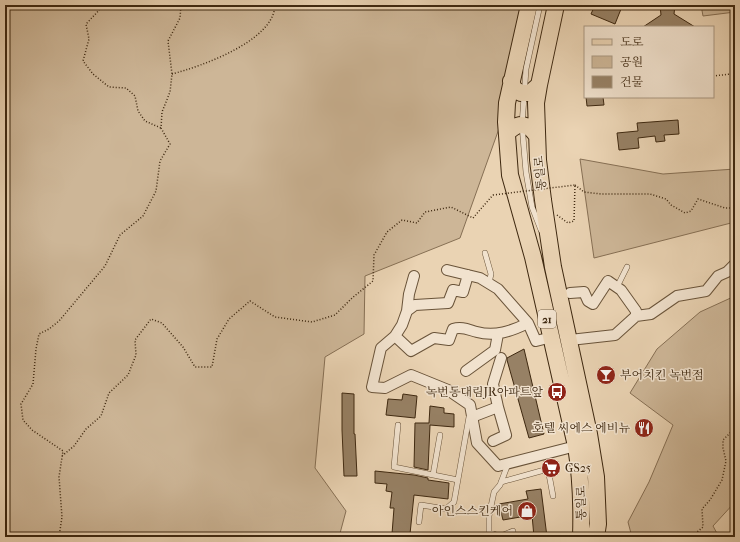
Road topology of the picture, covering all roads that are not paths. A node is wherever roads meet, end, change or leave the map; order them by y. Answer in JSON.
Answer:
{"nodes":[{"id":1,"x":529,"y":5,"type":"edge"},
{"id":2,"x":540,"y":5,"type":"edge"},
{"id":3,"x":556,"y":5,"type":"edge"},
{"id":4,"x":512,"y":81,"type":"junction"},
{"id":5,"x":539,"y":85,"type":"junction"},
{"id":6,"x":524,"y":94,"type":"junction"},
{"id":7,"x":522,"y":125,"type":"junction"},
{"id":8,"x":507,"y":133,"type":"junction"},
{"id":9,"x":537,"y":136,"type":"junction"},
{"id":10,"x":532,"y":207,"type":"junction"},
{"id":11,"x":531,"y":221,"type":"dead end"},
{"id":12,"x":485,"y":253,"type":"dead end"},
{"id":13,"x":735,"y":264,"type":"edge"},
{"id":14,"x":553,"y":267,"type":"junction"},
{"id":15,"x":627,"y":267,"type":"dead end"},
{"id":16,"x":447,"y":270,"type":"dead end"},
{"id":17,"x":468,"y":275,"type":"junction"},
{"id":18,"x":414,"y":276,"type":"dead end"},
{"id":19,"x":489,"y":283,"type":"junction"},
{"id":20,"x":617,"y":287,"type":"junction"},
{"id":21,"x":570,"y":293,"type":"dead end"},
{"id":22,"x":407,"y":311,"type":"junction"},
{"id":23,"x":636,"y":316,"type":"junction"},
{"id":24,"x":528,"y":323,"type":"junction"},
{"id":25,"x":498,"y":334,"type":"junction"},
{"id":26,"x":395,"y":336,"type":"junction"},
{"id":27,"x":552,"y":337,"type":"junction"},
{"id":28,"x":570,"y":340,"type":"junction"},
{"id":29,"x":501,"y":358,"type":"dead end"},
{"id":30,"x":466,"y":370,"type":"dead end"},
{"id":31,"x":498,"y":407,"type":"junction"},
{"id":32,"x":472,"y":413,"type":"junction"},
{"id":33,"x":398,"y":425,"type":"dead end"},
{"id":34,"x":440,"y":435,"type":"dead end"},
{"id":35,"x":493,"y":441,"type":"dead end"},
{"id":36,"x":576,"y":446,"type":"junction"},
{"id":37,"x":508,"y":464,"type":"junction"},
{"id":38,"x":433,"y":475,"type":"junction"},
{"id":39,"x":458,"y":480,"type":"junction"},
{"id":40,"x":501,"y":482,"type":"junction"},
{"id":41,"x":553,"y":496,"type":"dead end"},
{"id":42,"x":419,"y":522,"type":"dead end"},
{"id":43,"x":513,"y":531,"type":"dead end"},
{"id":44,"x":504,"y":536,"type":"edge"},
{"id":45,"x":581,"y":537,"type":"edge"},
{"id":46,"x":596,"y":537,"type":"edge"}],
"edges":[{"from":1,"to":4,"type":"main road","name":"통일로","number":"21"},
{"from":2,"to":6,"type":"lane"},
{"from":3,"to":5,"type":"main road","name":"통일로","number":"21"},
{"from":4,"to":6,"type":"main road"},
{"from":4,"to":8,"type":"main road","name":"통일로","number":"21"},
{"from":5,"to":6,"type":"main road"},
{"from":5,"to":9,"type":"main road","name":"통일로","number":"21"},
{"from":6,"to":7,"type":"lane"},
{"from":7,"to":8,"type":"main road"},
{"from":7,"to":9,"type":"main road"},
{"from":7,"to":10,"type":"lane"},
{"from":8,"to":27,"type":"main road","name":"통일로","number":"21"},
{"from":9,"to":14,"type":"main road","name":"통일로","number":"21"},
{"from":10,"to":11,"type":"lane"},
{"from":10,"to":14,"type":"lane"},
{"from":12,"to":19,"type":"lane"},
{"from":13,"to":23,"type":"street"},
{"from":14,"to":28,"type":"main road","name":"통일로","number":"21"},
{"from":15,"to":20,"type":"lane"},
{"from":16,"to":17,"type":"street"},
{"from":17,"to":19,"type":"street"},
{"from":17,"to":22,"type":"street"},
{"from":18,"to":22,"type":"street"},
{"from":19,"to":24,"type":"street"},
{"from":20,"to":21,"type":"street"},
{"from":20,"to":23,"type":"street"},
{"from":22,"to":26,"type":"street"},
{"from":23,"to":28,"type":"street"},
{"from":24,"to":25,"type":"street"},
{"from":24,"to":27,"type":"street"},
{"from":25,"to":26,"type":"street"},
{"from":25,"to":30,"type":"street"},
{"from":26,"to":32,"type":"street"},
{"from":27,"to":36,"type":"main road","name":"통일로","number":"21"},
{"from":28,"to":46,"type":"main road","name":"통일로","number":"21"},
{"from":29,"to":31,"type":"street"},
{"from":31,"to":32,"type":"street"},
{"from":31,"to":35,"type":"street"},
{"from":32,"to":37,"type":"street"},
{"from":32,"to":39,"type":"lane"},
{"from":33,"to":38,"type":"lane"},
{"from":34,"to":38,"type":"lane"},
{"from":36,"to":37,"type":"street"},
{"from":36,"to":45,"type":"main road","name":"통일로","number":"21"},
{"from":37,"to":40,"type":"lane"},
{"from":38,"to":39,"type":"lane"},
{"from":39,"to":42,"type":"lane"},
{"from":40,"to":41,"type":"lane"},
{"from":40,"to":44,"type":"lane"},
{"from":43,"to":44,"type":"lane"}]}
